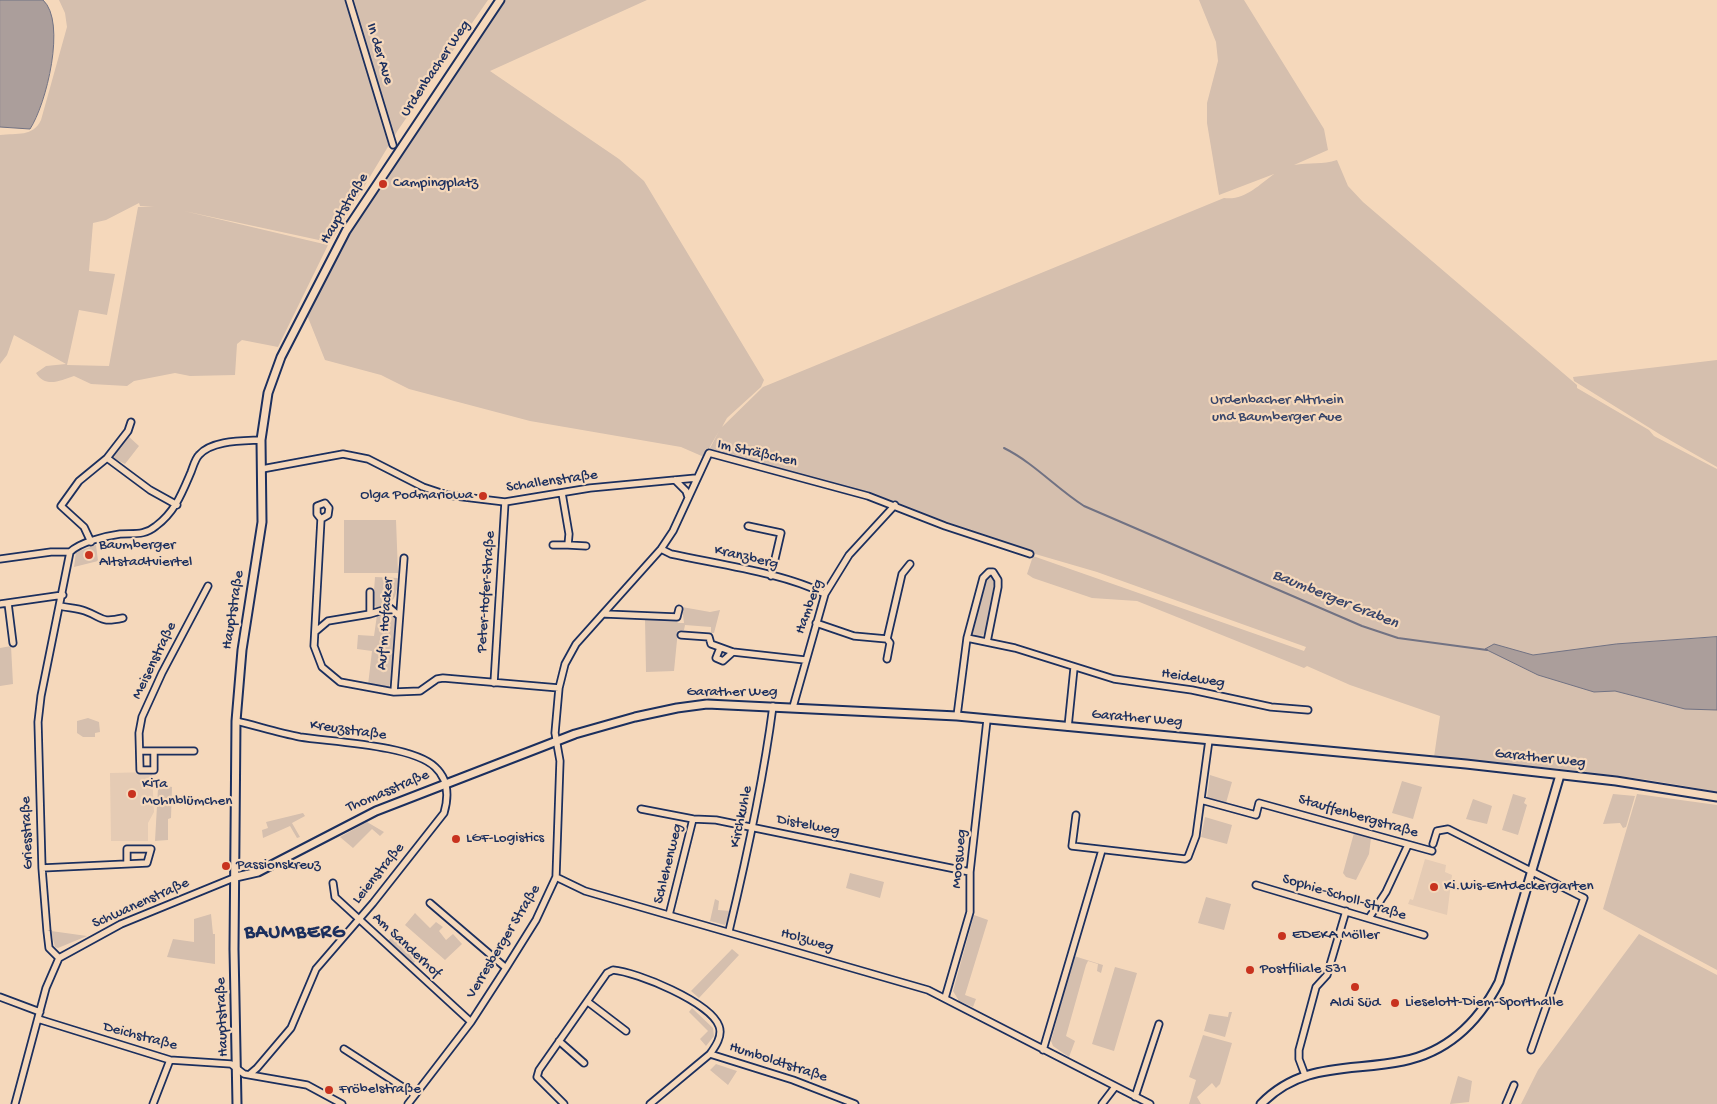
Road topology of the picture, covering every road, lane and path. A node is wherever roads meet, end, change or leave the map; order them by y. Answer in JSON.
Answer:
{"nodes":[{"id":1,"x":349,"y":0,"type":"edge"},
{"id":2,"x":500,"y":0,"type":"edge"},
{"id":3,"x":393,"y":145,"type":"dead end"},
{"id":4,"x":396,"y":154,"type":"joint"},
{"id":5,"x":131,"y":422,"type":"dead end"},
{"id":6,"x":261,"y":440,"type":"junction"},
{"id":7,"x":108,"y":458,"type":"junction"},
{"id":8,"x":262,"y":469,"type":"junction"},
{"id":9,"x":696,"y":478,"type":"junction"},
{"id":10,"x":675,"y":480,"type":"junction"},
{"id":11,"x":562,"y":494,"type":"junction"},
{"id":12,"x":688,"y":497,"type":"junction"},
{"id":13,"x":505,"y":502,"type":"junction"},
{"id":14,"x":177,"y":505,"type":"junction"},
{"id":15,"x":895,"y":505,"type":"junction"},
{"id":16,"x":321,"y":519,"type":"dead end"},
{"id":17,"x":748,"y":526,"type":"dead end"},
{"id":18,"x":91,"y":542,"type":"junction"},
{"id":19,"x":553,"y":545,"type":"dead end"},
{"id":20,"x":568,"y":545,"type":"junction"},
{"id":21,"x":586,"y":546,"type":"dead end"},
{"id":22,"x":661,"y":549,"type":"junction"},
{"id":23,"x":70,"y":552,"type":"junction"},
{"id":24,"x":1030,"y":554,"type":"dead end"},
{"id":25,"x":404,"y":558,"type":"dead end"},
{"id":26,"x":0,"y":559,"type":"edge"},
{"id":27,"x":910,"y":564,"type":"dead end"},
{"id":28,"x":771,"y":576,"type":"junction"},
{"id":29,"x":208,"y":586,"type":"dead end"},
{"id":30,"x":370,"y":592,"type":"dead end"},
{"id":31,"x":825,"y":594,"type":"junction"},
{"id":32,"x":63,"y":595,"type":"junction"},
{"id":33,"x":400,"y":598,"type":"junction"},
{"id":34,"x":8,"y":603,"type":"junction"},
{"id":35,"x":0,"y":604,"type":"edge"},
{"id":36,"x":60,"y":606,"type":"junction"},
{"id":37,"x":390,"y":608,"type":"junction"},
{"id":38,"x":679,"y":609,"type":"dead end"},
{"id":39,"x":370,"y":614,"type":"junction"},
{"id":40,"x":605,"y":614,"type":"junction"},
{"id":41,"x":316,"y":615,"type":"junction"},
{"id":42,"x":398,"y":615,"type":"junction"},
{"id":43,"x":123,"y":618,"type":"dead end"},
{"id":44,"x":328,"y":621,"type":"junction"},
{"id":45,"x":816,"y":623,"type":"junction"},
{"id":46,"x":315,"y":632,"type":"junction"},
{"id":47,"x":680,"y":635,"type":"dead end"},
{"id":48,"x":887,"y":638,"type":"junction"},
{"id":49,"x":967,"y":638,"type":"junction"},
{"id":50,"x":987,"y":642,"type":"junction"},
{"id":51,"x":14,"y":643,"type":"dead end"},
{"id":52,"x":720,"y":648,"type":"junction"},
{"id":53,"x":733,"y":652,"type":"junction"},
{"id":54,"x":887,"y":659,"type":"dead end"},
{"id":55,"x":805,"y":660,"type":"junction"},
{"id":56,"x":1074,"y":668,"type":"junction"},
{"id":57,"x":494,"y":683,"type":"junction"},
{"id":58,"x":559,"y":688,"type":"junction"},
{"id":59,"x":394,"y":692,"type":"junction"},
{"id":60,"x":773,"y":706,"type":"junction"},
{"id":61,"x":793,"y":707,"type":"junction"},
{"id":62,"x":1308,"y":710,"type":"dead end"},
{"id":63,"x":957,"y":716,"type":"junction"},
{"id":64,"x":987,"y":720,"type":"junction"},
{"id":65,"x":236,"y":721,"type":"junction"},
{"id":66,"x":1068,"y":727,"type":"junction"},
{"id":67,"x":1209,"y":740,"type":"junction"},
{"id":68,"x":556,"y":741,"type":"junction"},
{"id":69,"x":140,"y":751,"type":"junction"},
{"id":70,"x":194,"y":751,"type":"dead end"},
{"id":71,"x":154,"y":752,"type":"junction"},
{"id":72,"x":1560,"y":774,"type":"junction"},
{"id":73,"x":446,"y":783,"type":"junction"},
{"id":74,"x":1717,"y":796,"type":"edge"},
{"id":75,"x":1202,"y":800,"type":"junction"},
{"id":76,"x":641,"y":809,"type":"dead end"},
{"id":77,"x":1076,"y":815,"type":"dead end"},
{"id":78,"x":693,"y":819,"type":"junction"},
{"id":79,"x":754,"y":828,"type":"junction"},
{"id":80,"x":1433,"y":844,"type":"dead end"},
{"id":81,"x":1408,"y":845,"type":"junction"},
{"id":82,"x":1102,"y":850,"type":"junction"},
{"id":83,"x":1432,"y":852,"type":"dead end"},
{"id":84,"x":127,"y":863,"type":"junction"},
{"id":85,"x":42,"y":868,"type":"junction"},
{"id":86,"x":1532,"y":871,"type":"junction"},
{"id":87,"x":970,"y":872,"type":"junction"},
{"id":88,"x":236,"y":877,"type":"junction"},
{"id":89,"x":556,"y":877,"type":"junction"},
{"id":90,"x":333,"y":884,"type":"dead end"},
{"id":91,"x":1256,"y":884,"type":"dead end"},
{"id":92,"x":430,"y":903,"type":"dead end"},
{"id":93,"x":1346,"y":911,"type":"junction"},
{"id":94,"x":669,"y":915,"type":"junction"},
{"id":95,"x":359,"y":918,"type":"junction"},
{"id":96,"x":1369,"y":918,"type":"junction"},
{"id":97,"x":729,"y":931,"type":"junction"},
{"id":98,"x":1424,"y":935,"type":"dead end"},
{"id":99,"x":59,"y":958,"type":"junction"},
{"id":100,"x":506,"y":968,"type":"junction"},
{"id":101,"x":0,"y":997,"type":"edge"},
{"id":102,"x":945,"y":998,"type":"junction"},
{"id":103,"x":588,"y":1002,"type":"junction"},
{"id":104,"x":40,"y":1012,"type":"junction"},
{"id":105,"x":38,"y":1019,"type":"junction"},
{"id":106,"x":471,"y":1022,"type":"junction"},
{"id":107,"x":1159,"y":1024,"type":"dead end"},
{"id":108,"x":626,"y":1031,"type":"dead end"},
{"id":109,"x":559,"y":1041,"type":"junction"},
{"id":110,"x":344,"y":1049,"type":"dead end"},
{"id":111,"x":1043,"y":1050,"type":"junction"},
{"id":112,"x":1531,"y":1050,"type":"dead end"},
{"id":113,"x":710,"y":1054,"type":"junction"},
{"id":114,"x":170,"y":1060,"type":"junction"},
{"id":115,"x":584,"y":1063,"type":"dead end"},
{"id":116,"x":238,"y":1069,"type":"junction"},
{"id":117,"x":250,"y":1074,"type":"junction"},
{"id":118,"x":1305,"y":1075,"type":"junction"},
{"id":119,"x":1514,"y":1085,"type":"dead end"},
{"id":120,"x":1115,"y":1087,"type":"junction"},
{"id":121,"x":415,"y":1095,"type":"junction"},
{"id":122,"x":1135,"y":1096,"type":"junction"},
{"id":123,"x":16,"y":1102,"type":"edge"},
{"id":124,"x":338,"y":1103,"type":"edge"},
{"id":125,"x":153,"y":1104,"type":"edge"},
{"id":126,"x":237,"y":1104,"type":"edge"},
{"id":127,"x":408,"y":1104,"type":"edge"},
{"id":128,"x":564,"y":1104,"type":"edge"},
{"id":129,"x":650,"y":1104,"type":"edge"},
{"id":130,"x":855,"y":1104,"type":"edge"},
{"id":131,"x":1102,"y":1104,"type":"edge"},
{"id":132,"x":1150,"y":1104,"type":"edge"},
{"id":133,"x":1261,"y":1104,"type":"edge"},
{"id":134,"x":1506,"y":1104,"type":"edge"}],
"edges":[{"from":1,"to":3,"type":"street","name":"In der Aue"},
{"from":2,"to":4,"type":"street","name":"Urdenbacher Weg"},
{"from":4,"to":6,"type":"street","name":"Hauptstraße"},
{"from":5,"to":7,"type":"street"},
{"from":6,"to":8,"type":"street","name":"Hauptstraße"},
{"from":6,"to":14,"type":"street"},
{"from":7,"to":14,"type":"street"},
{"from":7,"to":18,"type":"street"},
{"from":8,"to":13,"type":"street","name":"Schallenstraße"},
{"from":8,"to":65,"type":"street","name":"Hauptstraße"},
{"from":9,"to":10,"type":"street","name":"Schallenstraße"},
{"from":9,"to":12,"type":"street","name":"Im Sträßchen"},
{"from":9,"to":15,"type":"street","name":"Im Sträßchen"},
{"from":10,"to":11,"type":"street","name":"Schallenstraße"},
{"from":10,"to":12,"type":"street"},
{"from":11,"to":13,"type":"street","name":"Schallenstraße"},
{"from":11,"to":20,"type":"street"},
{"from":12,"to":22,"type":"street","name":"Im Sträßchen"},
{"from":13,"to":57,"type":"street","name":"Peter-Hofer-Straße"},
{"from":14,"to":18,"type":"street"},
{"from":15,"to":24,"type":"street","name":"Im Sträßchen"},
{"from":15,"to":31,"type":"street","name":"Hamberg"},
{"from":16,"to":41,"type":"street"},
{"from":17,"to":28,"type":"street"},
{"from":18,"to":23,"type":"street"},
{"from":19,"to":20,"type":"street"},
{"from":20,"to":21,"type":"street"},
{"from":22,"to":28,"type":"street","name":"Kranzberg"},
{"from":22,"to":40,"type":"street","name":"Im Sträßchen"},
{"from":23,"to":26,"type":"street"},
{"from":23,"to":32,"type":"street","name":"Griesstraße"},
{"from":25,"to":33,"type":"street","name":"Auf'm Hofacker"},
{"from":27,"to":48,"type":"street"},
{"from":28,"to":31,"type":"street","name":"Kranzberg"},
{"from":29,"to":69,"type":"street","name":"Meisenstraße"},
{"from":30,"to":39,"type":"street"},
{"from":31,"to":45,"type":"street","name":"Hamberg"},
{"from":32,"to":34,"type":"street"},
{"from":32,"to":36,"type":"street","name":"Griesstraße"},
{"from":33,"to":37,"type":"street"},
{"from":33,"to":42,"type":"street","name":"Auf'm Hofacker"},
{"from":34,"to":35,"type":"street"},
{"from":34,"to":51,"type":"street"},
{"from":36,"to":43,"type":"street"},
{"from":36,"to":85,"type":"street","name":"Griesstraße"},
{"from":37,"to":39,"type":"street"},
{"from":37,"to":42,"type":"street"},
{"from":38,"to":40,"type":"street"},
{"from":39,"to":44,"type":"street"},
{"from":40,"to":58,"type":"street","name":"Im Sträßchen"},
{"from":41,"to":44,"type":"street"},
{"from":41,"to":46,"type":"street"},
{"from":42,"to":59,"type":"street","name":"Auf'm Hofacker"},
{"from":44,"to":46,"type":"street"},
{"from":45,"to":48,"type":"street"},
{"from":45,"to":55,"type":"street","name":"Hamberg"},
{"from":46,"to":59,"type":"street"},
{"from":47,"to":52,"type":"street"},
{"from":48,"to":54,"type":"street"},
{"from":49,"to":50,"type":"street","name":"Heideweg"},
{"from":49,"to":50,"type":"street"},
{"from":49,"to":63,"type":"street"},
{"from":50,"to":56,"type":"street","name":"Heideweg"},
{"from":52,"to":53,"type":"street"},
{"from":52,"to":53,"type":"street"},
{"from":53,"to":55,"type":"street"},
{"from":55,"to":61,"type":"street","name":"Hamberg"},
{"from":56,"to":62,"type":"street","name":"Heideweg"},
{"from":56,"to":66,"type":"street"},
{"from":57,"to":58,"type":"street"},
{"from":57,"to":59,"type":"street"},
{"from":58,"to":68,"type":"street","name":"Im Sträßchen"},
{"from":60,"to":61,"type":"street","name":"Garather Weg"},
{"from":60,"to":68,"type":"street","name":"Garather Weg"},
{"from":60,"to":79,"type":"street","name":"Kirchkuhle"},
{"from":61,"to":63,"type":"street","name":"Garather Weg"},
{"from":63,"to":64,"type":"street","name":"Garather Weg"},
{"from":64,"to":66,"type":"street","name":"Garather Weg"},
{"from":64,"to":87,"type":"street","name":"Moosweg"},
{"from":65,"to":73,"type":"street","name":"Kreuzstraße"},
{"from":65,"to":88,"type":"street","name":"Hauptstraße"},
{"from":66,"to":67,"type":"street","name":"Garather Weg"},
{"from":67,"to":72,"type":"street","name":"Garather Weg"},
{"from":67,"to":75,"type":"street"},
{"from":68,"to":73,"type":"street","name":"Thomasstraße"},
{"from":68,"to":89,"type":"street","name":"Verresberger Straße"},
{"from":69,"to":71,"type":"street"},
{"from":69,"to":71,"type":"street","name":"Meisenstraße"},
{"from":70,"to":71,"type":"street"},
{"from":72,"to":74,"type":"street","name":"Garather Weg"},
{"from":72,"to":86,"type":"street"},
{"from":73,"to":88,"type":"street","name":"Thomasstraße"},
{"from":73,"to":95,"type":"street","name":"Leienstraße"},
{"from":75,"to":81,"type":"street","name":"Stauffenbergstraße"},
{"from":75,"to":82,"type":"street"},
{"from":76,"to":78,"type":"street","name":"Distelweg"},
{"from":77,"to":82,"type":"street"},
{"from":78,"to":79,"type":"street","name":"Distelweg"},
{"from":78,"to":94,"type":"street","name":"Schlehenweg"},
{"from":79,"to":87,"type":"street","name":"Distelweg"},
{"from":79,"to":97,"type":"street","name":"Kirchkuhle"},
{"from":80,"to":86,"type":"street","name":"Stauffenbergstraße"},
{"from":81,"to":83,"type":"street","name":"Stauffenbergstraße"},
{"from":81,"to":96,"type":"street"},
{"from":82,"to":111,"type":"street"},
{"from":84,"to":84,"type":"street"},
{"from":84,"to":85,"type":"street"},
{"from":85,"to":99,"type":"street","name":"Griesstraße"},
{"from":86,"to":112,"type":"street","name":"Stauffenbergstraße"},
{"from":86,"to":118,"type":"street"},
{"from":87,"to":102,"type":"street","name":"Moosweg"},
{"from":88,"to":99,"type":"street","name":"Schwanenstraße"},
{"from":88,"to":116,"type":"street","name":"Hauptstraße"},
{"from":89,"to":94,"type":"street","name":"Holzweg"},
{"from":89,"to":100,"type":"street","name":"Verresberger Straße"},
{"from":90,"to":95,"type":"street","name":"Am Sanderhof"},
{"from":91,"to":93,"type":"street","name":"Sophie-Scholl-Straße"},
{"from":92,"to":100,"type":"street"},
{"from":93,"to":96,"type":"street","name":"Sophie-Scholl-Straße"},
{"from":93,"to":118,"type":"street"},
{"from":94,"to":97,"type":"street","name":"Holzweg"},
{"from":95,"to":106,"type":"street","name":"Am Sanderhof"},
{"from":95,"to":117,"type":"street","name":"Leienstraße"},
{"from":96,"to":98,"type":"street","name":"Sophie-Scholl-Straße"},
{"from":97,"to":102,"type":"street","name":"Holzweg"},
{"from":99,"to":104,"type":"street"},
{"from":100,"to":106,"type":"street","name":"Verresberger Straße"},
{"from":101,"to":104,"type":"street"},
{"from":102,"to":111,"type":"street","name":"Holzweg"},
{"from":103,"to":108,"type":"street"},
{"from":103,"to":109,"type":"street"},
{"from":103,"to":113,"type":"street"},
{"from":104,"to":105,"type":"street"},
{"from":105,"to":114,"type":"street","name":"Deichstraße"},
{"from":105,"to":123,"type":"street"},
{"from":106,"to":121,"type":"street","name":"Verresberger Straße"},
{"from":107,"to":122,"type":"street"},
{"from":109,"to":115,"type":"street"},
{"from":109,"to":128,"type":"street"},
{"from":110,"to":121,"type":"street"},
{"from":111,"to":120,"type":"street","name":"Holzweg"},
{"from":113,"to":129,"type":"street","name":"Humboldtstraße"},
{"from":113,"to":130,"type":"street","name":"Humboldtstraße"},
{"from":114,"to":116,"type":"street","name":"Deichstraße"},
{"from":114,"to":125,"type":"street"},
{"from":116,"to":117,"type":"street"},
{"from":116,"to":126,"type":"street","name":"Hauptstraße"},
{"from":117,"to":124,"type":"street"},
{"from":118,"to":133,"type":"street"},
{"from":119,"to":134,"type":"street"},
{"from":120,"to":122,"type":"street","name":"Holzweg"},
{"from":120,"to":131,"type":"street"},
{"from":121,"to":127,"type":"street","name":"Verresberger Straße"},
{"from":122,"to":132,"type":"street","name":"Holzweg"}]}
